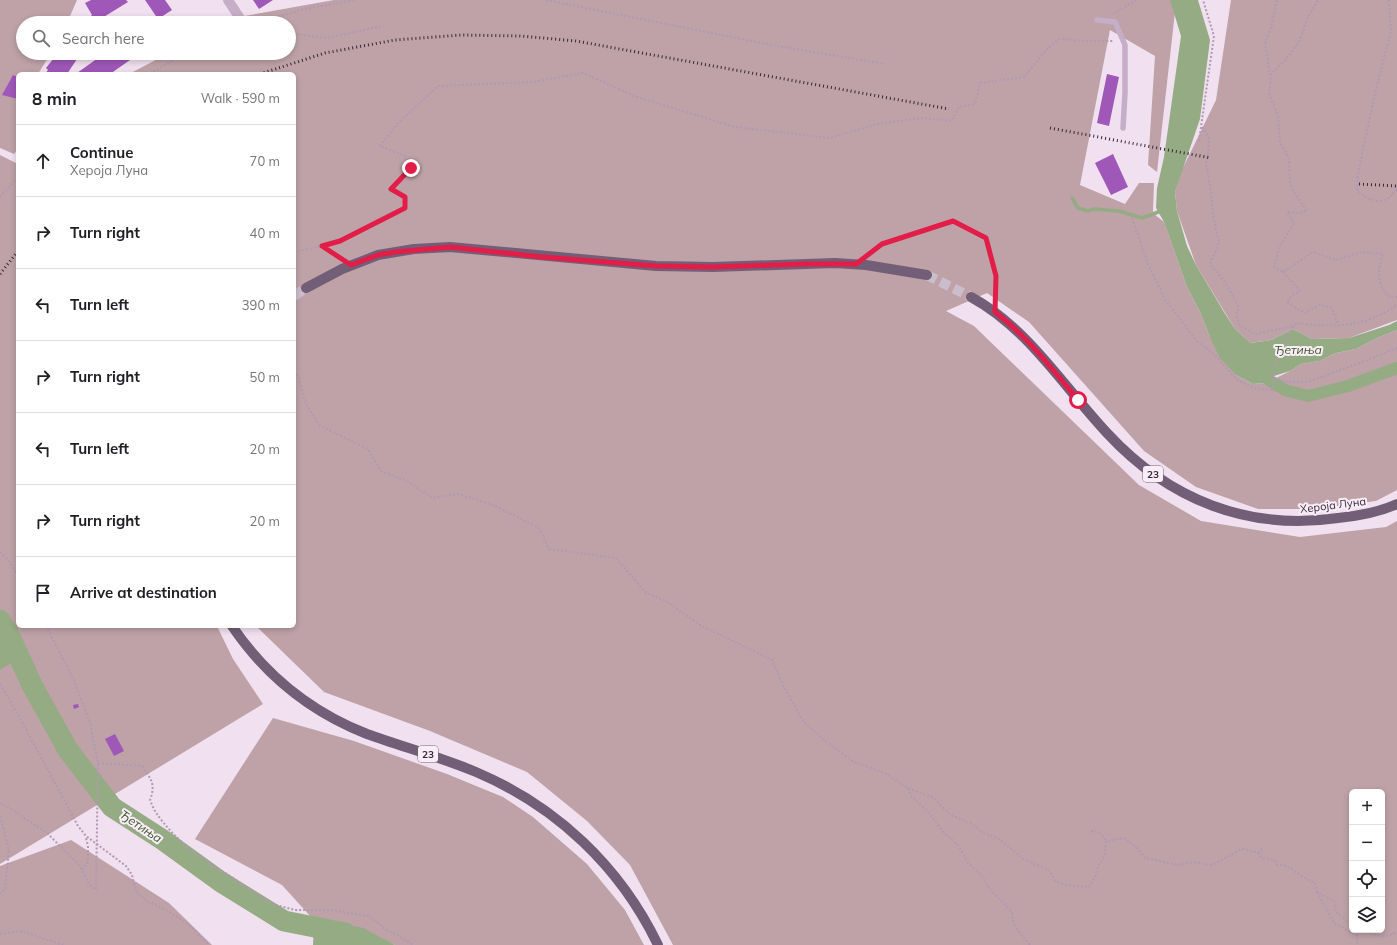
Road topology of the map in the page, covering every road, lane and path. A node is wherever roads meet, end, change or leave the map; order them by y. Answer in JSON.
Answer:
{"nodes":[{"id":1,"x":228,"y":0,"type":"edge"},
{"id":2,"x":355,"y":0,"type":"edge"},
{"id":3,"x":546,"y":0,"type":"edge"},
{"id":4,"x":563,"y":0,"type":"edge"},
{"id":5,"x":1203,"y":0,"type":"edge"},
{"id":6,"x":1277,"y":0,"type":"edge"},
{"id":7,"x":1318,"y":0,"type":"edge"},
{"id":8,"x":1389,"y":0,"type":"edge"},
{"id":9,"x":562,"y":3,"type":"junction"},
{"id":10,"x":238,"y":16,"type":"edge"},
{"id":11,"x":278,"y":16,"type":"edge"},
{"id":12,"x":1098,"y":20,"type":"dead end"},
{"id":13,"x":383,"y":26,"type":"dead end"},
{"id":14,"x":296,"y":34,"type":"edge"},
{"id":15,"x":1124,"y":41,"type":"junction"},
{"id":16,"x":173,"y":60,"type":"edge"},
{"id":17,"x":885,"y":64,"type":"dead end"},
{"id":18,"x":153,"y":72,"type":"edge"},
{"id":19,"x":1270,"y":75,"type":"junction"},
{"id":20,"x":1202,"y":127,"type":"junction"},
{"id":21,"x":1123,"y":128,"type":"dead end"},
{"id":22,"x":1199,"y":141,"type":"dead end"},
{"id":23,"x":16,"y":179,"type":"edge"},
{"id":24,"x":1397,"y":190,"type":"edge"},
{"id":25,"x":0,"y":197,"type":"edge"},
{"id":26,"x":1132,"y":218,"type":"dead end"},
{"id":27,"x":322,"y":246,"type":"junction"},
{"id":28,"x":296,"y":252,"type":"edge"},
{"id":29,"x":856,"y":264,"type":"junction"},
{"id":30,"x":351,"y":265,"type":"junction"},
{"id":31,"x":1282,"y":272,"type":"junction"},
{"id":32,"x":927,"y":275,"type":"tunnel mouth"},
{"id":33,"x":306,"y":288,"type":"tunnel mouth"},
{"id":34,"x":971,"y":297,"type":"tunnel mouth"},
{"id":35,"x":1397,"y":297,"type":"edge"},
{"id":36,"x":1397,"y":304,"type":"edge"},
{"id":37,"x":995,"y":312,"type":"junction"},
{"id":38,"x":1338,"y":324,"type":"junction"},
{"id":39,"x":1294,"y":326,"type":"junction"},
{"id":40,"x":1397,"y":348,"type":"edge"},
{"id":41,"x":296,"y":374,"type":"edge"},
{"id":42,"x":1274,"y":378,"type":"junction"},
{"id":43,"x":1397,"y":504,"type":"edge"},
{"id":44,"x":0,"y":552,"type":"edge"},
{"id":45,"x":16,"y":573,"type":"edge"},
{"id":46,"x":47,"y":628,"type":"edge"},
{"id":47,"x":233,"y":628,"type":"edge"},
{"id":48,"x":0,"y":684,"type":"edge"},
{"id":49,"x":98,"y":763,"type":"junction"},
{"id":50,"x":908,"y":788,"type":"junction"},
{"id":51,"x":0,"y":803,"type":"edge"},
{"id":52,"x":0,"y":816,"type":"edge"},
{"id":53,"x":1092,"y":831,"type":"dead end"},
{"id":54,"x":86,"y":836,"type":"junction"},
{"id":55,"x":1106,"y":841,"type":"junction"},
{"id":56,"x":1263,"y":848,"type":"dead end"},
{"id":57,"x":1258,"y":853,"type":"junction"},
{"id":58,"x":82,"y":870,"type":"junction"},
{"id":59,"x":1317,"y":892,"type":"junction"},
{"id":60,"x":0,"y":894,"type":"edge"},
{"id":61,"x":1349,"y":923,"type":"edge"},
{"id":62,"x":1397,"y":932,"type":"edge"},
{"id":63,"x":1370,"y":933,"type":"edge"},
{"id":64,"x":0,"y":934,"type":"edge"},
{"id":65,"x":63,"y":945,"type":"edge"},
{"id":66,"x":209,"y":945,"type":"edge"},
{"id":67,"x":414,"y":945,"type":"edge"},
{"id":68,"x":658,"y":945,"type":"edge"},
{"id":69,"x":1030,"y":945,"type":"edge"},
{"id":70,"x":1357,"y":945,"type":"edge"}],
"edges":[{"from":1,"to":10,"type":"street"},
{"from":2,"to":11,"type":"path"},
{"from":3,"to":9,"type":"path"},
{"from":4,"to":9,"type":"path"},
{"from":5,"to":20,"type":"path"},
{"from":6,"to":19,"type":"path"},
{"from":7,"to":19,"type":"path"},
{"from":8,"to":24,"type":"path"},
{"from":9,"to":17,"type":"path"},
{"from":12,"to":15,"type":"lane"},
{"from":13,"to":14,"type":"path"},
{"from":15,"to":21,"type":"lane"},
{"from":15,"to":27,"type":"path"},
{"from":16,"to":18,"type":"path"},
{"from":19,"to":31,"type":"path"},
{"from":20,"to":22,"type":"path"},
{"from":20,"to":39,"type":"path"},
{"from":23,"to":25,"type":"path"},
{"from":26,"to":42,"type":"path"},
{"from":27,"to":28,"type":"path"},
{"from":27,"to":30,"type":"path"},
{"from":29,"to":30,"type":"main road"},
{"from":29,"to":32,"type":"main road"},
{"from":29,"to":37,"type":"path"},
{"from":30,"to":33,"type":"main road"},
{"from":31,"to":35,"type":"path"},
{"from":31,"to":38,"type":"path"},
{"from":34,"to":37,"type":"main road","name":"Хероја Луна","number":"23"},
{"from":36,"to":38,"type":"path"},
{"from":37,"to":43,"type":"main road","name":"Хероја Луна","number":"23"},
{"from":38,"to":39,"type":"path"},
{"from":39,"to":42,"type":"path"},
{"from":40,"to":42,"type":"path"},
{"from":41,"to":50,"type":"path"},
{"from":44,"to":45,"type":"path"},
{"from":46,"to":49,"type":"path"},
{"from":47,"to":68,"type":"main road","number":"23"},
{"from":48,"to":54,"type":"path"},
{"from":49,"to":58,"type":"path"},
{"from":49,"to":67,"type":"path"},
{"from":50,"to":55,"type":"path"},
{"from":50,"to":69,"type":"path"},
{"from":51,"to":58,"type":"path"},
{"from":52,"to":60,"type":"path"},
{"from":53,"to":55,"type":"path"},
{"from":54,"to":58,"type":"path"},
{"from":54,"to":66,"type":"path"},
{"from":55,"to":57,"type":"path"},
{"from":56,"to":57,"type":"path"},
{"from":57,"to":59,"type":"path"},
{"from":59,"to":61,"type":"path"},
{"from":59,"to":70,"type":"path"},
{"from":62,"to":63,"type":"path"},
{"from":64,"to":65,"type":"path"}]}
